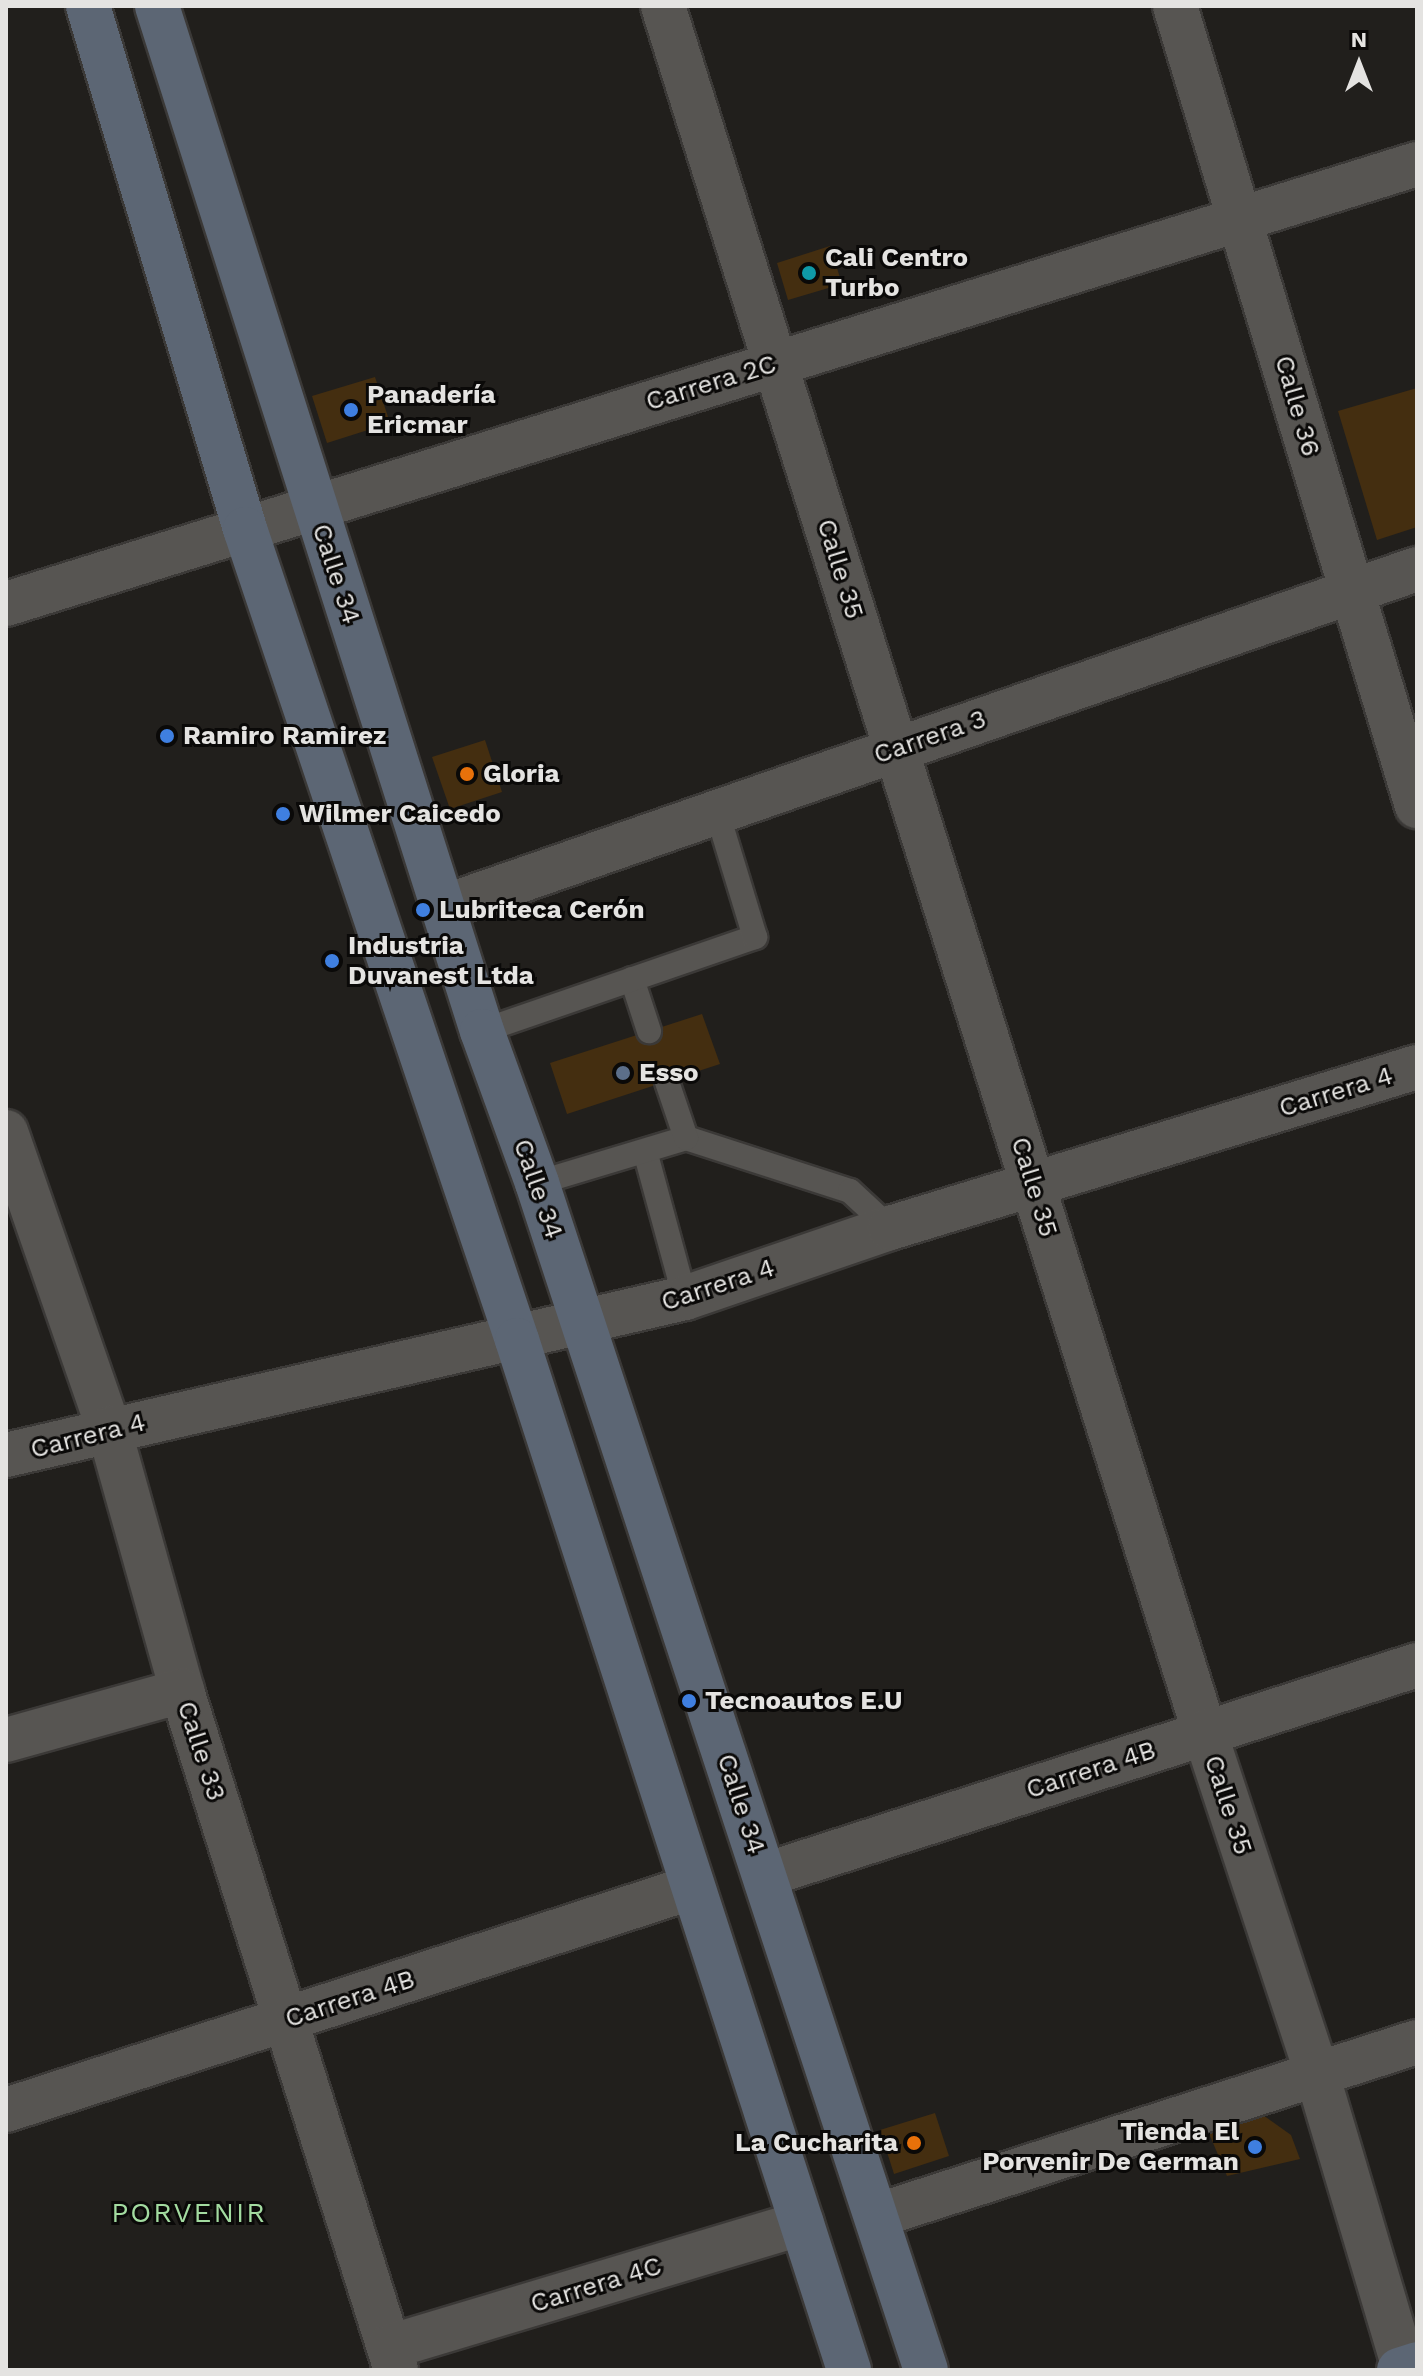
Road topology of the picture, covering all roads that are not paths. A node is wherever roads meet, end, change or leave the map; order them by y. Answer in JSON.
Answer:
{"nodes":[{"id":1,"x":88,"y":6,"type":"edge"},
{"id":2,"x":157,"y":6,"type":"edge"},
{"id":3,"x":663,"y":6,"type":"edge"},
{"id":4,"x":1175,"y":6,"type":"edge"},
{"id":5,"x":1417,"y":164,"type":"edge"},
{"id":6,"x":1241,"y":217,"type":"junction"},
{"id":7,"x":775,"y":363,"type":"junction"},
{"id":8,"x":314,"y":507,"type":"junction"},
{"id":9,"x":245,"y":529,"type":"junction"},
{"id":10,"x":1417,"y":569,"type":"edge"},
{"id":11,"x":1352,"y":591,"type":"junction"},
{"id":12,"x":6,"y":604,"type":"edge"},
{"id":13,"x":896,"y":749,"type":"junction"},
{"id":14,"x":1417,"y":806,"type":"edge"},
{"id":15,"x":717,"y":812,"type":"junction"},
{"id":16,"x":444,"y":907,"type":"junction"},
{"id":17,"x":632,"y":979,"type":"junction"},
{"id":18,"x":498,"y":1025,"type":"junction"},
{"id":19,"x":649,"y":1031,"type":"dead end"},
{"id":20,"x":1417,"y":1067,"type":"edge"},
{"id":21,"x":667,"y":1082,"type":"dead end"},
{"id":22,"x":6,"y":1132,"type":"edge"},
{"id":23,"x":686,"y":1138,"type":"junction"},
{"id":24,"x":645,"y":1151,"type":"junction"},
{"id":25,"x":552,"y":1179,"type":"junction"},
{"id":26,"x":1034,"y":1186,"type":"junction"},
{"id":27,"x":890,"y":1228,"type":"junction"},
{"id":28,"x":685,"y":1298,"type":"junction"},
{"id":29,"x":582,"y":1324,"type":"junction"},
{"id":30,"x":517,"y":1340,"type":"junction"},
{"id":31,"x":109,"y":1429,"type":"junction"},
{"id":32,"x":6,"y":1455,"type":"edge"},
{"id":33,"x":1417,"y":1665,"type":"edge"},
{"id":34,"x":182,"y":1691,"type":"junction"},
{"id":35,"x":1205,"y":1733,"type":"junction"},
{"id":36,"x":6,"y":1740,"type":"edge"},
{"id":37,"x":765,"y":1875,"type":"junction"},
{"id":38,"x":693,"y":1887,"type":"junction"},
{"id":39,"x":287,"y":2019,"type":"junction"},
{"id":40,"x":1417,"y":2042,"type":"edge"},
{"id":41,"x":1317,"y":2074,"type":"junction"},
{"id":42,"x":6,"y":2110,"type":"edge"},
{"id":43,"x":879,"y":2215,"type":"junction"},
{"id":44,"x":802,"y":2223,"type":"junction"},
{"id":45,"x":393,"y":2359,"type":"edge"},
{"id":46,"x":1407,"y":2368,"type":"edge"},
{"id":47,"x":849,"y":2370,"type":"edge"},
{"id":48,"x":926,"y":2370,"type":"edge"}],
"edges":[{"from":1,"to":9,"type":"main road"},
{"from":2,"to":8,"type":"main road","name":"Calle 34"},
{"from":3,"to":7,"type":"street","name":"Calle 35"},
{"from":4,"to":6,"type":"street","name":"Calle 36"},
{"from":5,"to":6,"type":"street","name":"Carrera 2C"},
{"from":6,"to":7,"type":"street","name":"Carrera 2C"},
{"from":6,"to":11,"type":"street","name":"Calle 36"},
{"from":7,"to":8,"type":"street","name":"Carrera 2C"},
{"from":7,"to":13,"type":"street","name":"Calle 35"},
{"from":8,"to":9,"type":"street","name":"Carrera 2C"},
{"from":8,"to":16,"type":"main road","name":"Calle 34"},
{"from":9,"to":12,"type":"street","name":"Carrera 2C"},
{"from":9,"to":30,"type":"main road"},
{"from":10,"to":11,"type":"street","name":"Carrera 3"},
{"from":11,"to":13,"type":"street","name":"Carrera 3"},
{"from":11,"to":14,"type":"street","name":"Calle 36"},
{"from":13,"to":15,"type":"street","name":"Carrera 3"},
{"from":13,"to":26,"type":"street","name":"Calle 35"},
{"from":15,"to":16,"type":"street","name":"Carrera 3"},
{"from":15,"to":17,"type":"lane"},
{"from":16,"to":18,"type":"main road","name":"Calle 34"},
{"from":17,"to":18,"type":"lane"},
{"from":17,"to":19,"type":"lane"},
{"from":18,"to":25,"type":"main road","name":"Calle 34"},
{"from":20,"to":26,"type":"street","name":"Carrera 4"},
{"from":21,"to":23,"type":"lane"},
{"from":22,"to":31,"type":"street","name":"Calle 33"},
{"from":23,"to":24,"type":"lane"},
{"from":23,"to":27,"type":"lane"},
{"from":24,"to":25,"type":"lane"},
{"from":24,"to":28,"type":"lane"},
{"from":25,"to":29,"type":"main road","name":"Calle 34"},
{"from":26,"to":27,"type":"street","name":"Carrera 4"},
{"from":26,"to":35,"type":"street","name":"Calle 35"},
{"from":27,"to":28,"type":"street","name":"Carrera 4"},
{"from":28,"to":29,"type":"street","name":"Carrera 4"},
{"from":29,"to":30,"type":"street","name":"Carrera 4"},
{"from":29,"to":37,"type":"main road","name":"Calle 34"},
{"from":30,"to":31,"type":"street","name":"Carrera 4"},
{"from":30,"to":38,"type":"main road"},
{"from":31,"to":32,"type":"street","name":"Carrera 4"},
{"from":31,"to":34,"type":"street","name":"Calle 33"},
{"from":33,"to":35,"type":"street","name":"Carrera 4B"},
{"from":34,"to":36,"type":"street"},
{"from":34,"to":39,"type":"street","name":"Calle 33"},
{"from":35,"to":37,"type":"street","name":"Carrera 4B"},
{"from":35,"to":41,"type":"street","name":"Calle 35"},
{"from":37,"to":43,"type":"main road","name":"Calle 34"},
{"from":38,"to":39,"type":"street","name":"Carrera 4B"},
{"from":38,"to":44,"type":"main road"},
{"from":39,"to":42,"type":"street","name":"Carrera 4B"},
{"from":39,"to":45,"type":"street","name":"Calle 33"},
{"from":40,"to":41,"type":"street"},
{"from":41,"to":43,"type":"street"},
{"from":41,"to":46,"type":"street","name":"Calle 35"},
{"from":43,"to":48,"type":"main road","name":"Calle 34"},
{"from":44,"to":45,"type":"street","name":"Carrera 4C"},
{"from":44,"to":47,"type":"main road"}]}
